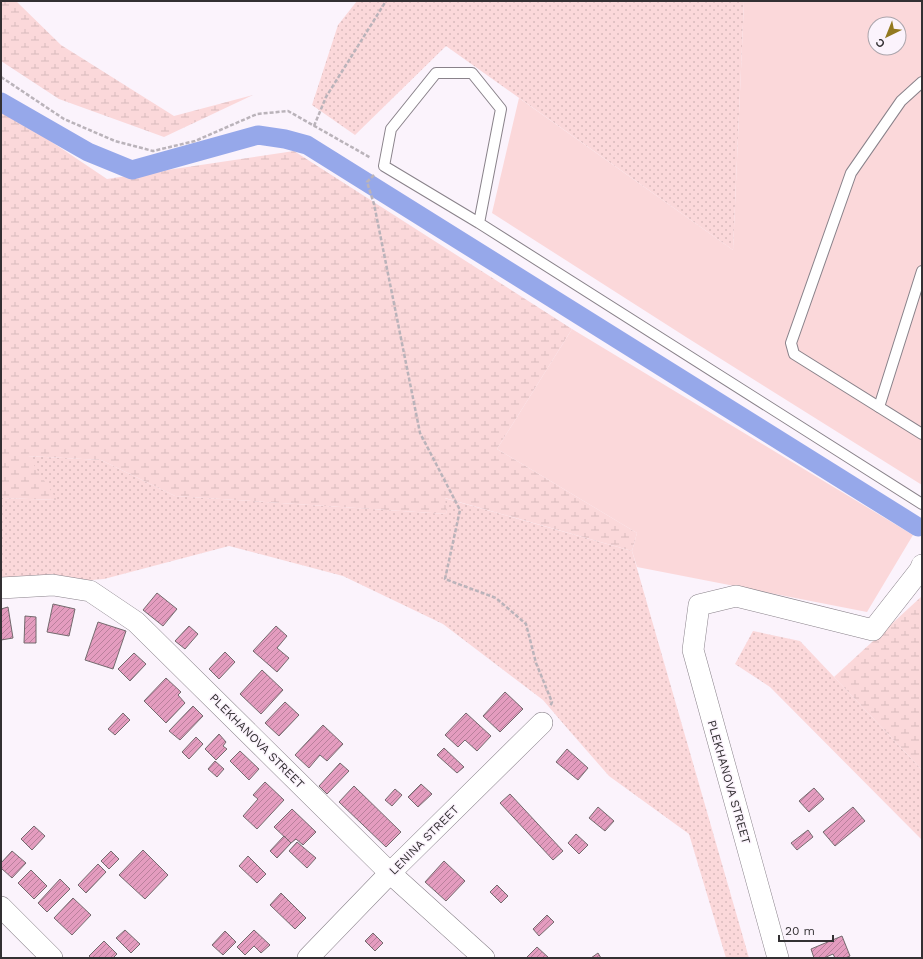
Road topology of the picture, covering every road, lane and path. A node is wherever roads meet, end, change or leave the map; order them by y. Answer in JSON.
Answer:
{"nodes":[{"id":1,"x":386,"y":1,"type":"edge"},
{"id":2,"x":1,"y":77,"type":"edge"},
{"id":3,"x":922,"y":82,"type":"edge"},
{"id":4,"x":314,"y":126,"type":"junction"},
{"id":5,"x":384,"y":166,"type":"junction"},
{"id":6,"x":479,"y":223,"type":"junction"},
{"id":7,"x":922,"y":271,"type":"edge"},
{"id":8,"x":878,"y":407,"type":"junction"},
{"id":9,"x":922,"y":434,"type":"edge"},
{"id":10,"x":922,"y":504,"type":"edge"},
{"id":11,"x":922,"y":565,"type":"edge"},
{"id":12,"x":1,"y":588,"type":"edge"},
{"id":13,"x":542,"y":723,"type":"joint"},
{"id":14,"x":390,"y":873,"type":"junction"},
{"id":15,"x":1,"y":907,"type":"edge"},
{"id":16,"x":52,"y":958,"type":"edge"},
{"id":17,"x":308,"y":958,"type":"edge"},
{"id":18,"x":484,"y":958,"type":"edge"},
{"id":19,"x":778,"y":958,"type":"edge"}],
"edges":[{"from":1,"to":4,"type":"path"},
{"from":2,"to":4,"type":"path"},
{"from":3,"to":8,"type":"lane"},
{"from":4,"to":5,"type":"path"},
{"from":5,"to":6,"type":"lane"},
{"from":5,"to":6,"type":"lane"},
{"from":5,"to":13,"type":"path"},
{"from":6,"to":10,"type":"lane"},
{"from":7,"to":8,"type":"lane"},
{"from":8,"to":9,"type":"lane"},
{"from":11,"to":19,"type":"street","name":"PLEKHANOVA STREET"},
{"from":12,"to":14,"type":"street","name":"PLEKHANOVA STREET"},
{"from":13,"to":14,"type":"street","name":"LENINA STREET"},
{"from":14,"to":17,"type":"street","name":"LENINA STREET"},
{"from":14,"to":18,"type":"street","name":"PLEKHANOVA STREET"},
{"from":15,"to":16,"type":"street"}]}
